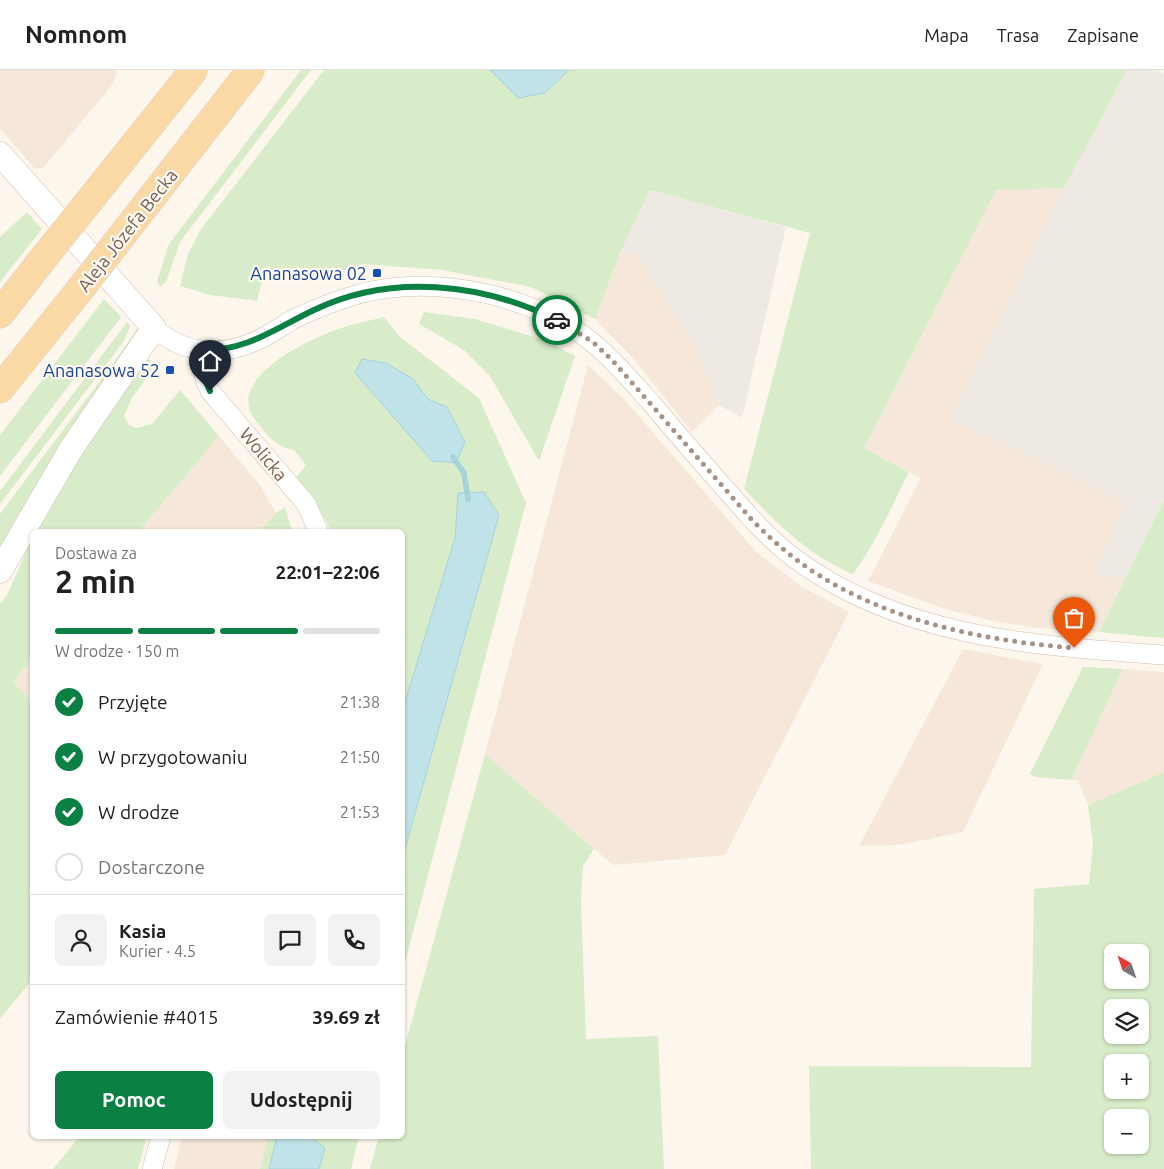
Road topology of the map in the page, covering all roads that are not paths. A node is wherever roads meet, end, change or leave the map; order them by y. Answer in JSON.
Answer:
{"nodes":[{"id":1,"x":194,"y":70,"type":"edge"},
{"id":2,"x":252,"y":70,"type":"edge"},
{"id":3,"x":0,"y":154,"type":"edge"},
{"id":4,"x":0,"y":314,"type":"edge"},
{"id":5,"x":154,"y":328,"type":"junction"},
{"id":6,"x":201,"y":350,"type":"junction"},
{"id":7,"x":8,"y":380,"type":"edge"},
{"id":8,"x":0,"y":406,"type":"edge"},
{"id":9,"x":317,"y":529,"type":"edge"},
{"id":10,"x":0,"y":571,"type":"edge"},
{"id":11,"x":1164,"y":655,"type":"edge"},
{"id":12,"x":159,"y":1139,"type":"edge"},
{"id":13,"x":152,"y":1169,"type":"edge"}],
"edges":[{"from":1,"to":4,"type":"main road","bridge":true},
{"from":2,"to":7,"type":"main road","name":"Aleja Józefa Becka","bridge":true},
{"from":3,"to":5,"type":"street"},
{"from":5,"to":6,"type":"street"},
{"from":5,"to":10,"type":"street"},
{"from":6,"to":9,"type":"street","name":"Wolicka"},
{"from":6,"to":11,"type":"street"},
{"from":7,"to":8,"type":"main road","name":"Aleja Józefa Becka"},
{"from":12,"to":13,"type":"street"}]}
